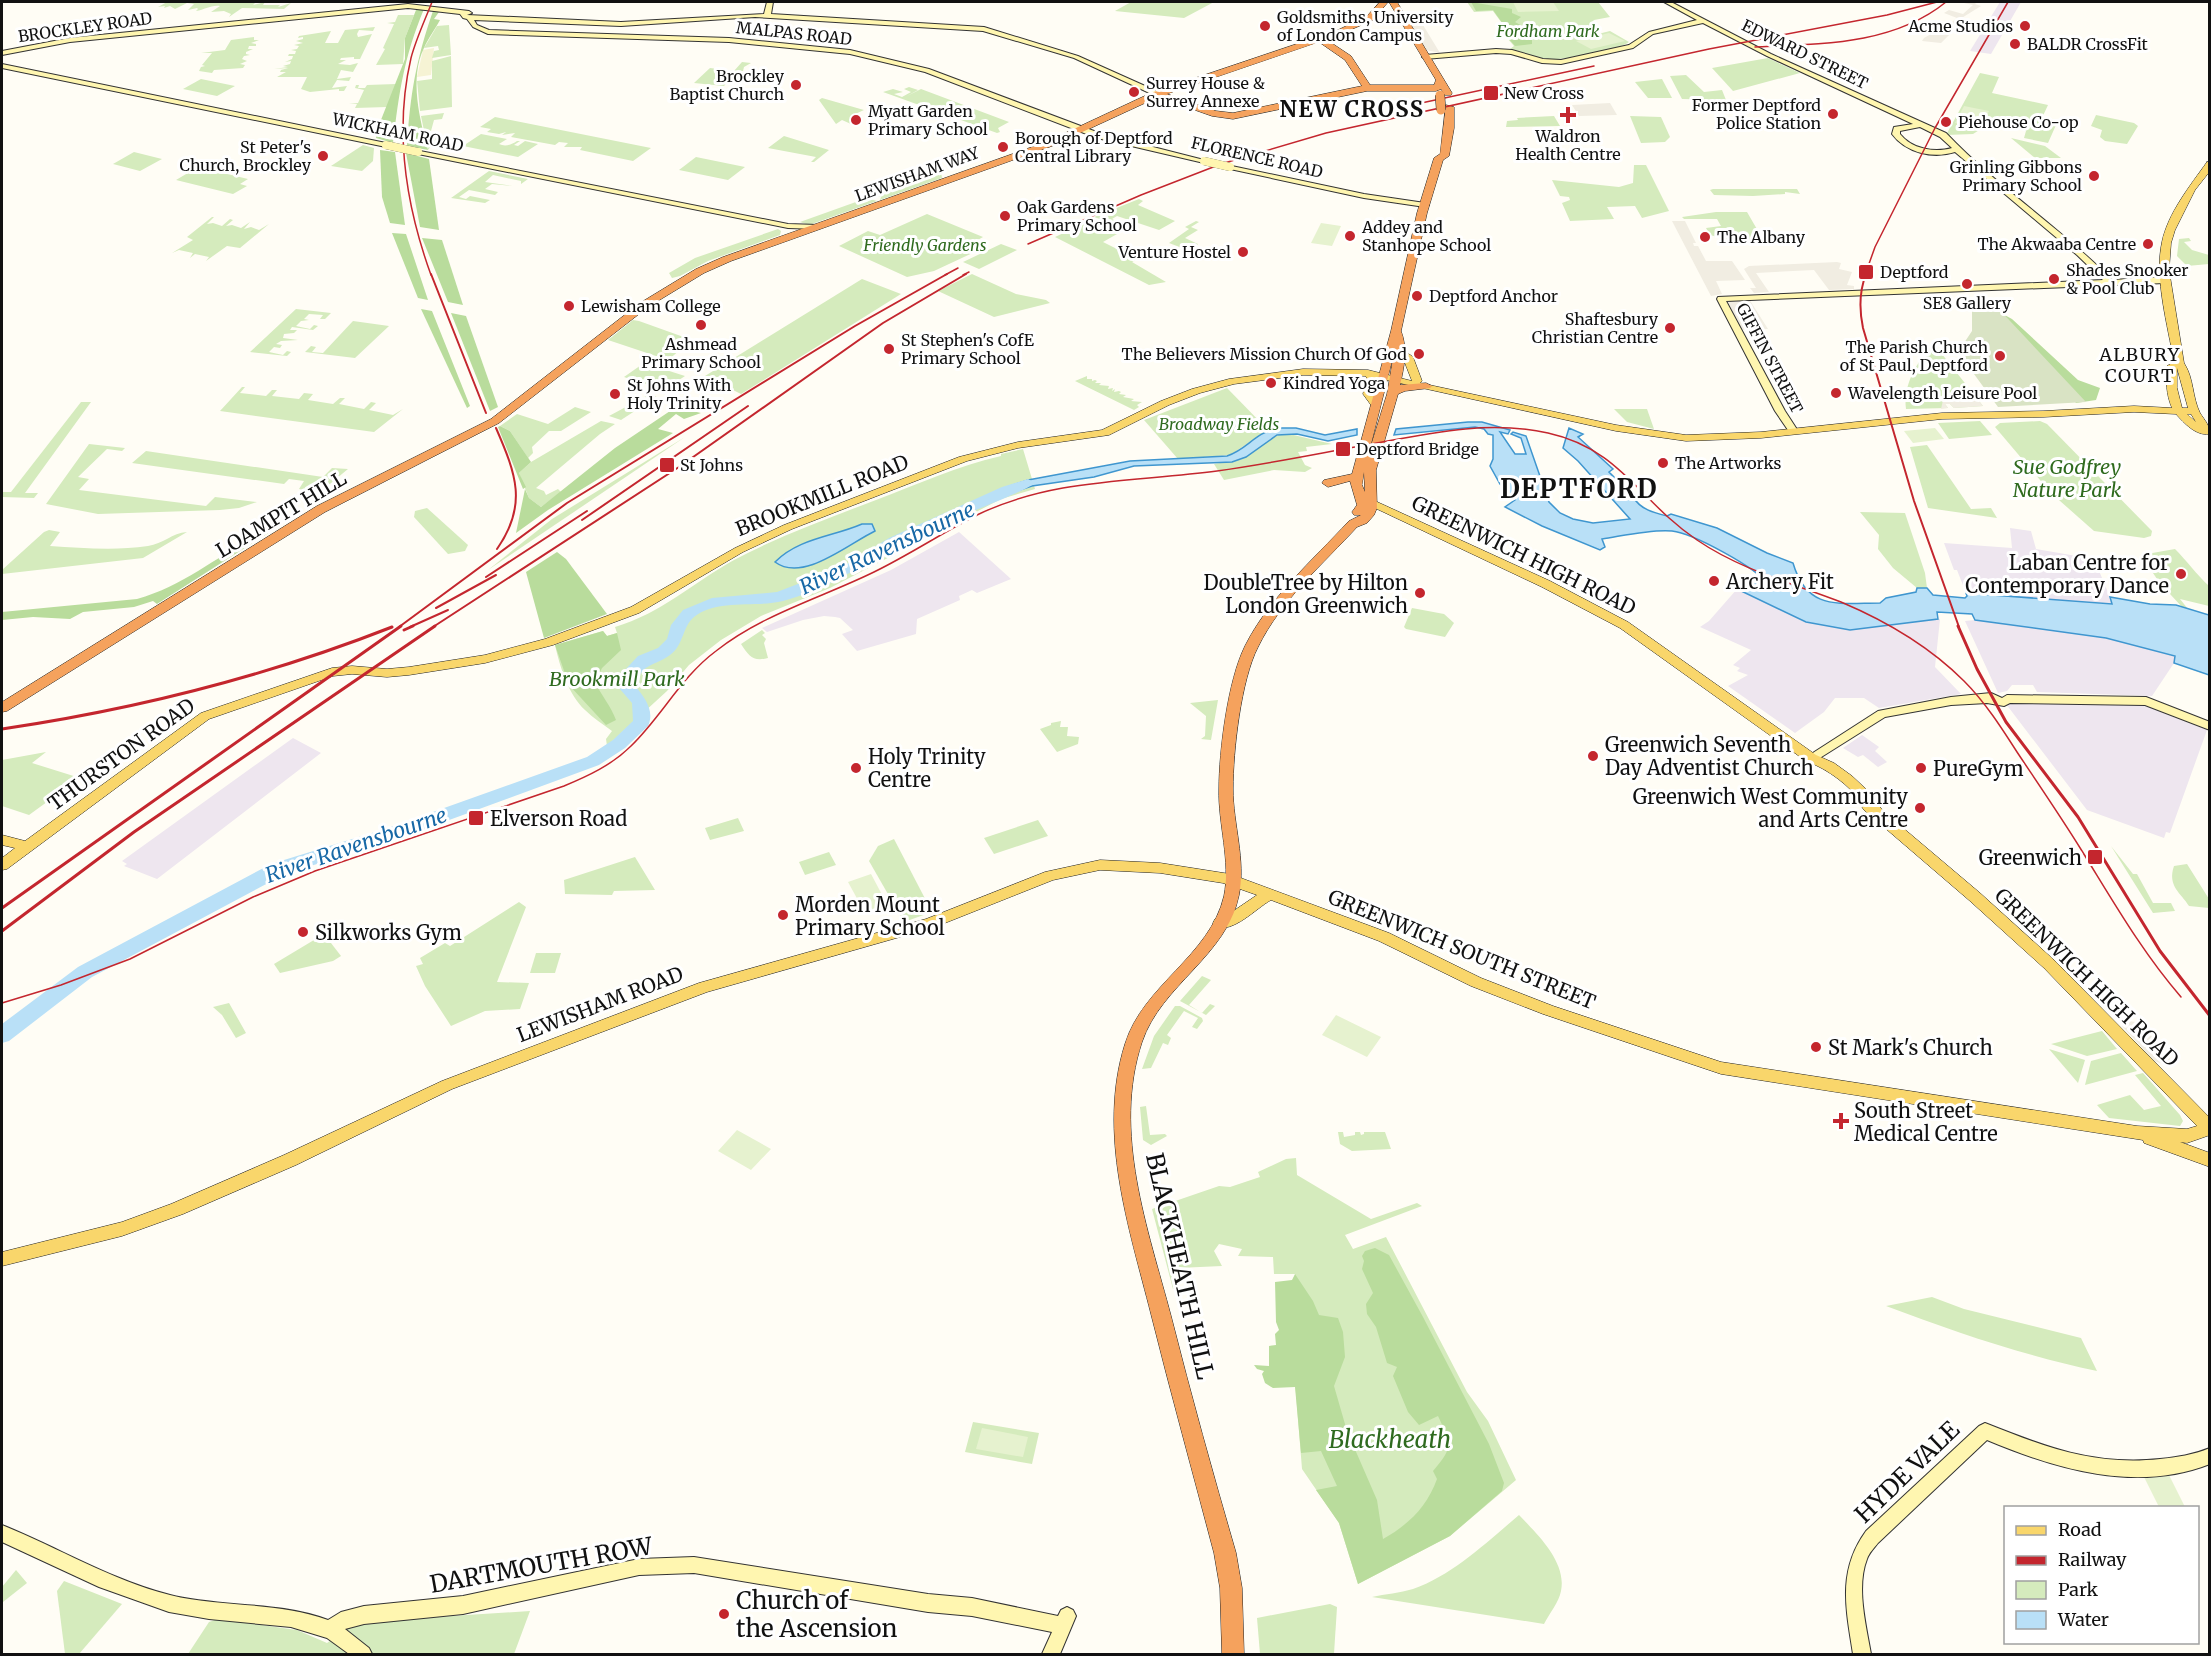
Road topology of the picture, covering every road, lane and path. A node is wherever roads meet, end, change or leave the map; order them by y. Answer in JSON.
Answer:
{"nodes":[{"id":1,"x":466,"y":2,"type":"edge"},
{"id":2,"x":770,"y":2,"type":"edge"},
{"id":3,"x":1384,"y":2,"type":"edge"},
{"id":4,"x":1393,"y":2,"type":"edge"},
{"id":5,"x":1667,"y":2,"type":"edge"},
{"id":6,"x":1378,"y":11,"type":"junction"},
{"id":7,"x":1398,"y":12,"type":"junction"},
{"id":8,"x":465,"y":13,"type":"junction"},
{"id":9,"x":767,"y":16,"type":"junction"},
{"id":10,"x":473,"y":17,"type":"junction"},
{"id":11,"x":1703,"y":21,"type":"junction"},
{"id":12,"x":1320,"y":39,"type":"junction"},
{"id":13,"x":2,"y":53,"type":"edge"},
{"id":14,"x":1424,"y":54,"type":"junction"},
{"id":15,"x":2,"y":66,"type":"edge"},
{"id":16,"x":1440,"y":81,"type":"junction"},
{"id":17,"x":1141,"y":86,"type":"junction"},
{"id":18,"x":1368,"y":88,"type":"junction"},
{"id":19,"x":1172,"y":89,"type":"junction"},
{"id":20,"x":1425,"y":89,"type":"junction"},
{"id":21,"x":1444,"y":94,"type":"junction"},
{"id":22,"x":1154,"y":96,"type":"junction"},
{"id":23,"x":1895,"y":114,"type":"junction"},
{"id":24,"x":1920,"y":125,"type":"junction"},
{"id":25,"x":1084,"y":129,"type":"junction"},
{"id":26,"x":1897,"y":129,"type":"junction"},
{"id":27,"x":1957,"y":149,"type":"junction"},
{"id":28,"x":1947,"y":153,"type":"junction"},
{"id":29,"x":1965,"y":157,"type":"junction"},
{"id":30,"x":2210,"y":164,"type":"edge"},
{"id":31,"x":1425,"y":205,"type":"junction"},
{"id":32,"x":818,"y":227,"type":"junction"},
{"id":33,"x":788,"y":232,"type":"junction"},
{"id":34,"x":2165,"y":280,"type":"junction"},
{"id":35,"x":2109,"y":281,"type":"junction"},
{"id":36,"x":1400,"y":342,"type":"junction"},
{"id":37,"x":2179,"y":363,"type":"junction"},
{"id":38,"x":1368,"y":373,"type":"junction"},
{"id":39,"x":1381,"y":375,"type":"junction"},
{"id":40,"x":1396,"y":379,"type":"junction"},
{"id":41,"x":1422,"y":384,"type":"junction"},
{"id":42,"x":1392,"y":393,"type":"junction"},
{"id":43,"x":2181,"y":406,"type":"junction"},
{"id":44,"x":1374,"y":408,"type":"junction"},
{"id":45,"x":495,"y":421,"type":"joint"},
{"id":46,"x":1794,"y":431,"type":"junction"},
{"id":47,"x":2207,"y":433,"type":"edge"},
{"id":48,"x":1357,"y":476,"type":"junction"},
{"id":49,"x":1328,"y":483,"type":"dead end"},
{"id":50,"x":1367,"y":501,"type":"junction"},
{"id":51,"x":273,"y":692,"type":"joint"},
{"id":52,"x":2,"y":708,"type":"edge"},
{"id":53,"x":2210,"y":726,"type":"edge"},
{"id":54,"x":1811,"y":758,"type":"junction"},
{"id":55,"x":7,"y":851,"type":"edge"},
{"id":56,"x":1233,"y":880,"type":"junction"},
{"id":57,"x":1270,"y":895,"type":"junction"},
{"id":58,"x":1220,"y":923,"type":"junction"},
{"id":59,"x":2209,"y":1129,"type":"edge"},
{"id":60,"x":2137,"y":1133,"type":"junction"},
{"id":61,"x":2206,"y":1156,"type":"edge"},
{"id":62,"x":2,"y":1259,"type":"edge"},
{"id":63,"x":2210,"y":1456,"type":"edge"},
{"id":64,"x":2,"y":1533,"type":"edge"},
{"id":65,"x":326,"y":1629,"type":"junction"},
{"id":66,"x":363,"y":1654,"type":"edge"},
{"id":67,"x":1051,"y":1654,"type":"edge"},
{"id":68,"x":1233,"y":1654,"type":"edge"},
{"id":69,"x":1862,"y":1654,"type":"edge"}],
"edges":[{"from":1,"to":8,"type":"street"},
{"from":2,"to":9,"type":"street"},
{"from":3,"to":6,"type":"highway","name":"LEWISHAM WAY"},
{"from":4,"to":7,"type":"highway"},
{"from":5,"to":11,"type":"street","name":"EDWARD STREET"},
{"from":6,"to":7,"type":"highway"},
{"from":6,"to":12,"type":"highway","name":"LEWISHAM WAY"},
{"from":7,"to":14,"type":"highway"},
{"from":8,"to":10,"type":"street","name":"BROCKLEY ROAD"},
{"from":8,"to":13,"type":"street","name":"BROCKLEY ROAD"},
{"from":9,"to":10,"type":"street"},
{"from":9,"to":17,"type":"street"},
{"from":10,"to":25,"type":"street","name":"MALPAS ROAD"},
{"from":11,"to":14,"type":"street"},
{"from":11,"to":23,"type":"street","name":"EDWARD STREET"},
{"from":12,"to":18,"type":"highway"},
{"from":12,"to":19,"type":"highway","name":"LEWISHAM WAY"},
{"from":14,"to":16,"type":"highway"},
{"from":15,"to":33,"type":"street","name":"WICKHAM ROAD","bridge":true},
{"from":16,"to":20,"type":"highway"},
{"from":16,"to":21,"type":"highway"},
{"from":17,"to":19,"type":"highway"},
{"from":17,"to":22,"type":"street"},
{"from":18,"to":20,"type":"highway"},
{"from":18,"to":22,"type":"highway"},
{"from":19,"to":22,"type":"highway","name":"LEWISHAM WAY"},
{"from":20,"to":21,"type":"highway"},
{"from":21,"to":31,"type":"highway","bridge":true},
{"from":22,"to":25,"type":"highway","name":"LEWISHAM WAY"},
{"from":23,"to":24,"type":"street","name":"EDWARD STREET"},
{"from":23,"to":26,"type":"street"},
{"from":24,"to":26,"type":"street"},
{"from":24,"to":27,"type":"street","name":"EDWARD STREET"},
{"from":25,"to":31,"type":"street","name":"FLORENCE ROAD","bridge":true},
{"from":25,"to":32,"type":"highway","name":"LEWISHAM WAY"},
{"from":26,"to":28,"type":"street","name":"EDWARD STREET"},
{"from":27,"to":28,"type":"street","name":"EDWARD STREET"},
{"from":27,"to":29,"type":"street","name":"EDWARD STREET"},
{"from":28,"to":29,"type":"street","name":"EDWARD STREET"},
{"from":29,"to":35,"type":"street","name":"EDWARD STREET"},
{"from":30,"to":34,"type":"main road"},
{"from":31,"to":36,"type":"highway"},
{"from":32,"to":33,"type":"street","name":"WICKHAM ROAD"},
{"from":32,"to":33,"type":"highway","name":"LEWISHAM WAY"},
{"from":33,"to":45,"type":"highway","name":"LEWISHAM WAY"},
{"from":34,"to":35,"type":"street"},
{"from":34,"to":37,"type":"main road"},
{"from":35,"to":46,"type":"street","name":"GIFFIN STREET"},
{"from":36,"to":39,"type":"highway"},
{"from":36,"to":40,"type":"highway"},
{"from":36,"to":41,"type":"main road"},
{"from":37,"to":43,"type":"main road"},
{"from":37,"to":43,"type":"main road"},
{"from":38,"to":39,"type":"main road","name":"BROOKMILL ROAD"},
{"from":38,"to":44,"type":"main road"},
{"from":38,"to":51,"type":"main road","name":"BROOKMILL ROAD"},
{"from":39,"to":40,"type":"main road","name":"BROOKMILL ROAD"},
{"from":39,"to":44,"type":"highway"},
{"from":40,"to":41,"type":"main road","name":"BROOKMILL ROAD"},
{"from":40,"to":42,"type":"highway"},
{"from":40,"to":44,"type":"main road"},
{"from":41,"to":42,"type":"highway"},
{"from":41,"to":46,"type":"main road","name":"BROOKMILL ROAD"},
{"from":42,"to":50,"type":"highway"},
{"from":43,"to":46,"type":"main road","name":"BROOKMILL ROAD"},
{"from":43,"to":47,"type":"main road"},
{"from":44,"to":48,"type":"highway"},
{"from":45,"to":52,"type":"highway","name":"LOAMPIT HILL"},
{"from":48,"to":49,"type":"highway"},
{"from":48,"to":50,"type":"highway"},
{"from":50,"to":54,"type":"main road","name":"GREENWICH HIGH ROAD"},
{"from":50,"to":56,"type":"highway","name":"BLACKHEATH HILL"},
{"from":51,"to":55,"type":"main road","name":"THURSTON ROAD"},
{"from":53,"to":54,"type":"street"},
{"from":54,"to":59,"type":"main road","name":"GREENWICH HIGH ROAD"},
{"from":56,"to":57,"type":"main road","name":"GREENWICH SOUTH STREET"},
{"from":56,"to":58,"type":"highway","name":"BLACKHEATH HILL"},
{"from":56,"to":62,"type":"main road","name":"LEWISHAM ROAD"},
{"from":57,"to":58,"type":"main road"},
{"from":57,"to":60,"type":"main road","name":"GREENWICH SOUTH STREET"},
{"from":58,"to":68,"type":"highway","name":"BLACKHEATH HILL"},
{"from":59,"to":60,"type":"main road","name":"GREENWICH SOUTH STREET"},
{"from":60,"to":61,"type":"main road","name":"GREENWICH SOUTH STREET"},
{"from":63,"to":69,"type":"street","name":"HYDE VALE"},
{"from":64,"to":65,"type":"street"},
{"from":65,"to":66,"type":"street"},
{"from":65,"to":67,"type":"street","name":"DARTMOUTH ROW"}]}
